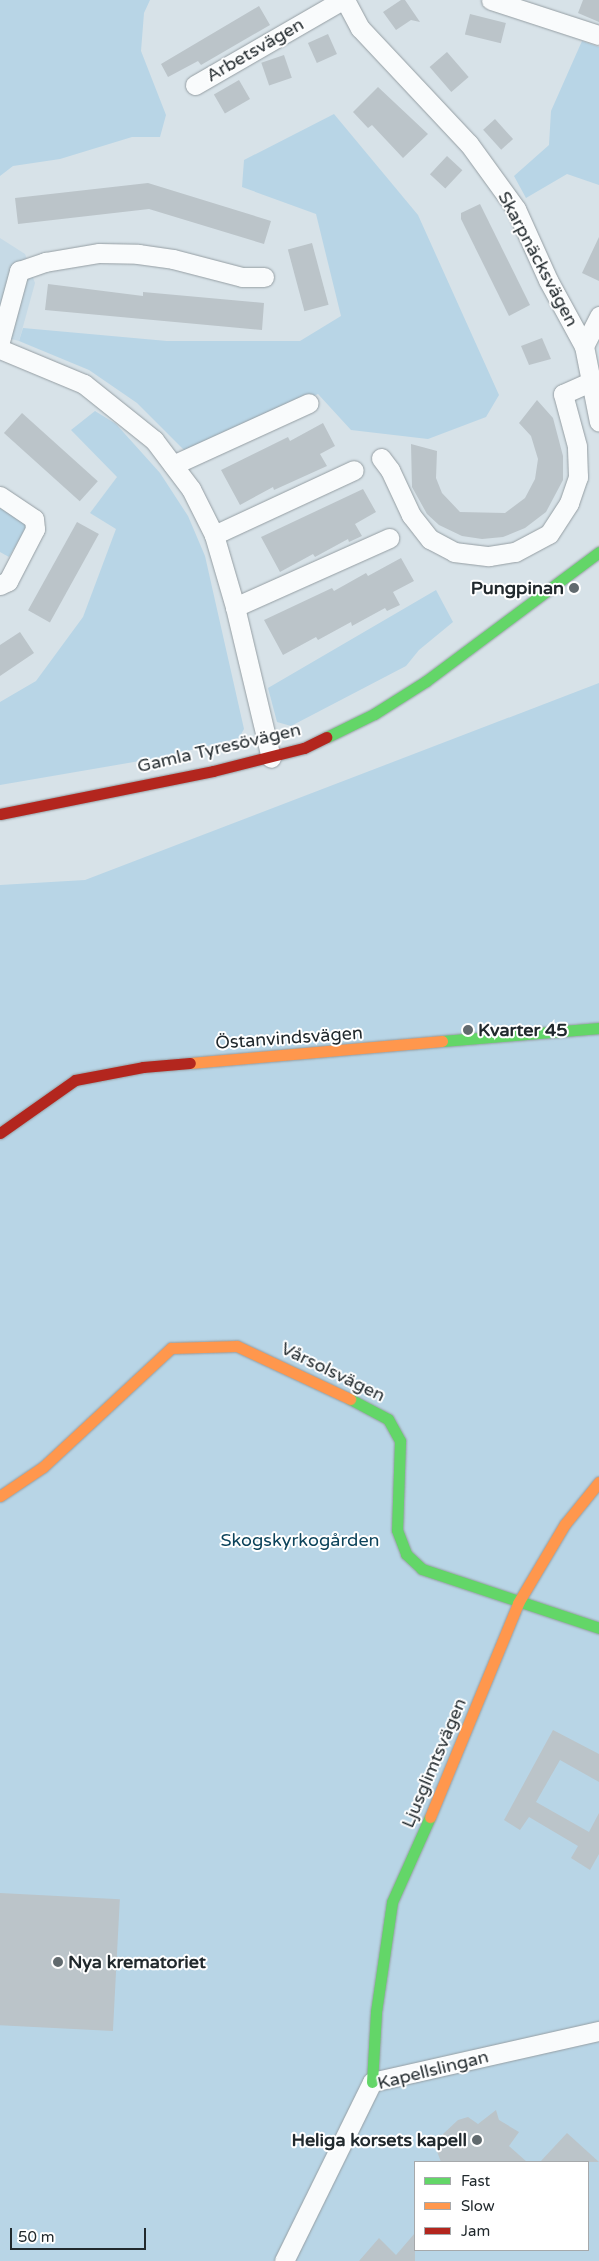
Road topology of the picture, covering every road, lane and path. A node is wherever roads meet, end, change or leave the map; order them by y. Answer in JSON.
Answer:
{"nodes":[{"id":1,"x":344,"y":0,"type":"edge"},
{"id":2,"x":491,"y":0,"type":"edge"},
{"id":3,"x":599,"y":35,"type":"edge"},
{"id":4,"x":194,"y":85,"type":"dead end"},
{"id":5,"x":264,"y":277,"type":"dead end"},
{"id":6,"x":599,"y":316,"type":"edge"},
{"id":7,"x":0,"y":341,"type":"edge"},
{"id":8,"x":584,"y":346,"type":"junction"},
{"id":9,"x":0,"y":349,"type":"edge"},
{"id":10,"x":592,"y":381,"type":"junction"},
{"id":11,"x":309,"y":403,"type":"dead end"},
{"id":12,"x":599,"y":422,"type":"edge"},
{"id":13,"x":381,"y":458,"type":"dead end"},
{"id":14,"x":173,"y":465,"type":"junction"},
{"id":15,"x":354,"y":470,"type":"dead end"},
{"id":16,"x":0,"y":496,"type":"edge"},
{"id":17,"x":214,"y":535,"type":"junction"},
{"id":18,"x":389,"y":538,"type":"dead end"},
{"id":19,"x":599,"y":552,"type":"edge"},
{"id":20,"x":0,"y":585,"type":"edge"},
{"id":21,"x":236,"y":607,"type":"junction"},
{"id":22,"x":271,"y":758,"type":"junction"},
{"id":23,"x":0,"y":814,"type":"edge"},
{"id":24,"x":599,"y":1028,"type":"edge"},
{"id":25,"x":0,"y":1133,"type":"edge"},
{"id":26,"x":599,"y":1482,"type":"edge"},
{"id":27,"x":0,"y":1496,"type":"edge"},
{"id":28,"x":518,"y":1603,"type":"junction"},
{"id":29,"x":599,"y":1628,"type":"edge"},
{"id":30,"x":599,"y":2031,"type":"edge"},
{"id":31,"x":372,"y":2082,"type":"junction"},
{"id":32,"x":284,"y":2261,"type":"edge"}],
"edges":[{"from":1,"to":4,"type":"street","name":"Arbetsvägen"},
{"from":1,"to":8,"type":"street","name":"Skarpnäcksvägen"},
{"from":2,"to":3,"type":"street"},
{"from":5,"to":7,"type":"street"},
{"from":6,"to":8,"type":"street"},
{"from":8,"to":10,"type":"street","name":"Skarpnäcksvägen"},
{"from":9,"to":14,"type":"street"},
{"from":10,"to":12,"type":"street","name":"Skarpnäcksvägen"},
{"from":10,"to":13,"type":"street"},
{"from":11,"to":14,"type":"street"},
{"from":14,"to":17,"type":"street"},
{"from":15,"to":17,"type":"street"},
{"from":16,"to":20,"type":"street"},
{"from":17,"to":21,"type":"street"},
{"from":18,"to":21,"type":"street"},
{"from":19,"to":22,"type":"street","name":"Gamla Tyresövägen"},
{"from":21,"to":22,"type":"street"},
{"from":22,"to":23,"type":"street","name":"Gamla Tyresövägen"},
{"from":24,"to":25,"type":"street","name":"Östanvindsvägen"},
{"from":26,"to":28,"type":"street","name":"Ljusglimtsvägen"},
{"from":27,"to":28,"type":"street","name":"Vårsolsvägen"},
{"from":28,"to":29,"type":"street","name":"Vårsolsvägen"},
{"from":28,"to":31,"type":"street","name":"Ljusglimtsvägen"},
{"from":30,"to":31,"type":"street","name":"Kapellslingan"},
{"from":31,"to":32,"type":"street","name":"Kapellslingan"}]}
